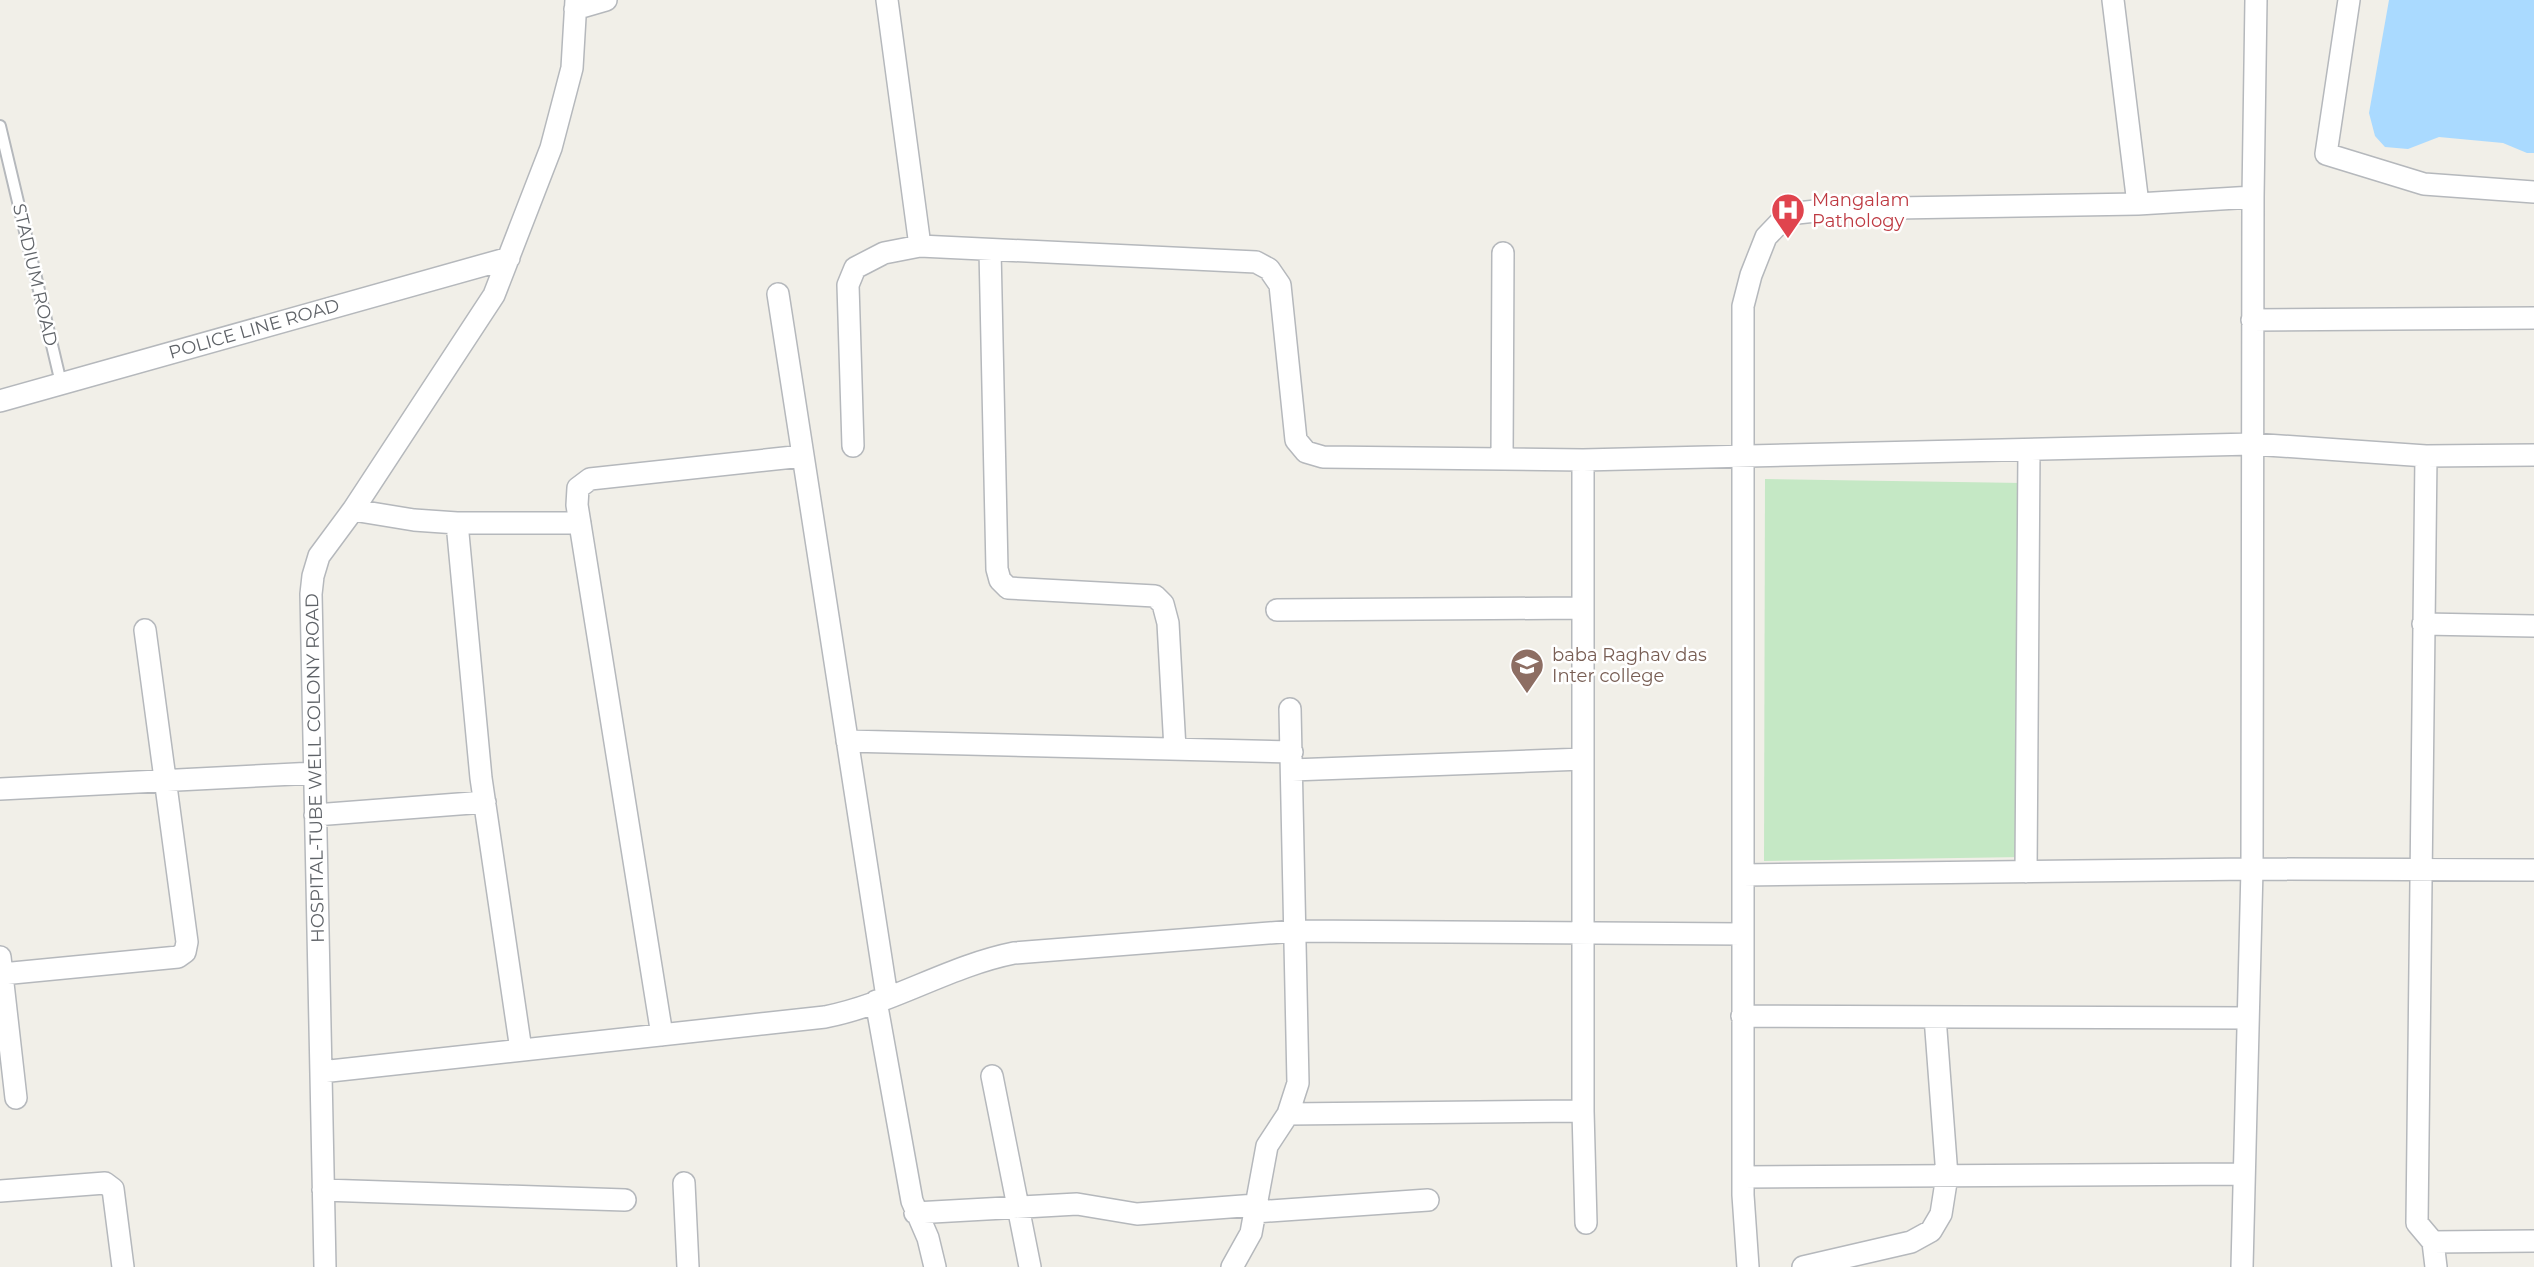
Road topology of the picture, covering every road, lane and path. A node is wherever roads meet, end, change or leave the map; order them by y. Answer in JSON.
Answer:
{"nodes":[{"id":1,"x":606,"y":0,"type":"edge"},
{"id":2,"x":887,"y":0,"type":"edge"},
{"id":3,"x":2113,"y":0,"type":"edge"},
{"id":4,"x":2256,"y":0,"type":"edge"},
{"id":5,"x":2349,"y":0,"type":"edge"},
{"id":6,"x":575,"y":4,"type":"edge"},
{"id":7,"x":0,"y":126,"type":"edge"},
{"id":8,"x":2534,"y":192,"type":"edge"},
{"id":9,"x":2253,"y":197,"type":"junction"},
{"id":10,"x":2138,"y":204,"type":"junction"},
{"id":11,"x":920,"y":246,"type":"junction"},
{"id":12,"x":990,"y":250,"type":"junction"},
{"id":13,"x":1503,"y":253,"type":"dead end"},
{"id":14,"x":509,"y":258,"type":"junction"},
{"id":15,"x":778,"y":294,"type":"dead end"},
{"id":16,"x":2534,"y":318,"type":"edge"},
{"id":17,"x":2252,"y":320,"type":"junction"},
{"id":18,"x":61,"y":383,"type":"junction"},
{"id":19,"x":0,"y":401,"type":"edge"},
{"id":20,"x":2252,"y":444,"type":"junction"},
{"id":21,"x":853,"y":446,"type":"dead end"},
{"id":22,"x":2029,"y":450,"type":"junction"},
{"id":23,"x":2534,"y":455,"type":"edge"},
{"id":24,"x":803,"y":456,"type":"junction"},
{"id":25,"x":2426,"y":456,"type":"junction"},
{"id":26,"x":1745,"y":457,"type":"junction"},
{"id":27,"x":1502,"y":459,"type":"junction"},
{"id":28,"x":1583,"y":460,"type":"junction"},
{"id":29,"x":353,"y":510,"type":"junction"},
{"id":30,"x":457,"y":523,"type":"junction"},
{"id":31,"x":580,"y":523,"type":"junction"},
{"id":32,"x":1582,"y":608,"type":"junction"},
{"id":33,"x":1277,"y":611,"type":"dead end"},
{"id":34,"x":2423,"y":624,"type":"junction"},
{"id":35,"x":2534,"y":626,"type":"edge"},
{"id":36,"x":145,"y":630,"type":"dead end"},
{"id":37,"x":1290,"y":709,"type":"dead end"},
{"id":38,"x":847,"y":741,"type":"junction"},
{"id":39,"x":1175,"y":749,"type":"junction"},
{"id":40,"x":1583,"y":759,"type":"junction"},
{"id":41,"x":1292,"y":761,"type":"junction"},
{"id":42,"x":315,"y":773,"type":"junction"},
{"id":43,"x":164,"y":781,"type":"junction"},
{"id":44,"x":0,"y":789,"type":"edge"},
{"id":45,"x":485,"y":802,"type":"junction"},
{"id":46,"x":316,"y":815,"type":"junction"},
{"id":47,"x":2252,"y":869,"type":"junction"},
{"id":48,"x":2419,"y":870,"type":"junction"},
{"id":49,"x":2534,"y":870,"type":"edge"},
{"id":50,"x":2026,"y":872,"type":"junction"},
{"id":51,"x":1742,"y":875,"type":"junction"},
{"id":52,"x":1295,"y":932,"type":"junction"},
{"id":53,"x":1583,"y":933,"type":"junction"},
{"id":54,"x":1742,"y":934,"type":"junction"},
{"id":55,"x":1,"y":965,"type":"edge"},
{"id":56,"x":882,"y":999,"type":"junction"},
{"id":57,"x":1742,"y":1016,"type":"junction"},
{"id":58,"x":1935,"y":1017,"type":"junction"},
{"id":59,"x":2248,"y":1018,"type":"junction"},
{"id":60,"x":662,"y":1035,"type":"junction"},
{"id":61,"x":521,"y":1050,"type":"junction"},
{"id":62,"x":321,"y":1072,"type":"junction"},
{"id":63,"x":992,"y":1076,"type":"dead end"},
{"id":64,"x":16,"y":1098,"type":"dead end"},
{"id":65,"x":1583,"y":1111,"type":"junction"},
{"id":66,"x":1288,"y":1114,"type":"junction"},
{"id":67,"x":2244,"y":1174,"type":"junction"},
{"id":68,"x":1947,"y":1176,"type":"junction"},
{"id":69,"x":1743,"y":1177,"type":"junction"},
{"id":70,"x":684,"y":1182,"type":"dead end"},
{"id":71,"x":323,"y":1190,"type":"junction"},
{"id":72,"x":0,"y":1191,"type":"edge"},
{"id":73,"x":625,"y":1200,"type":"dead end"},
{"id":74,"x":1428,"y":1200,"type":"dead end"},
{"id":75,"x":1018,"y":1206,"type":"junction"},
{"id":76,"x":1256,"y":1208,"type":"junction"},
{"id":77,"x":915,"y":1213,"type":"junction"},
{"id":78,"x":1586,"y":1223,"type":"dead end"},
{"id":79,"x":2534,"y":1241,"type":"edge"},
{"id":80,"x":2433,"y":1242,"type":"junction"},
{"id":81,"x":123,"y":1267,"type":"edge"},
{"id":82,"x":325,"y":1267,"type":"edge"},
{"id":83,"x":688,"y":1267,"type":"edge"},
{"id":84,"x":935,"y":1267,"type":"edge"},
{"id":85,"x":1030,"y":1267,"type":"edge"},
{"id":86,"x":1231,"y":1267,"type":"edge"},
{"id":87,"x":1748,"y":1267,"type":"edge"},
{"id":88,"x":1802,"y":1267,"type":"edge"},
{"id":89,"x":2242,"y":1267,"type":"edge"},
{"id":90,"x":2436,"y":1267,"type":"edge"}],
"edges":[{"from":1,"to":6,"type":"street"},
{"from":2,"to":11,"type":"street"},
{"from":3,"to":10,"type":"street"},
{"from":4,"to":9,"type":"street"},
{"from":5,"to":8,"type":"street"},
{"from":6,"to":14,"type":"street","name":"HOSPITAL-TUBE WELL COLONY ROAD"},
{"from":7,"to":18,"type":"lane","name":"STADIUM ROAD"},
{"from":9,"to":10,"type":"street"},
{"from":9,"to":17,"type":"street"},
{"from":10,"to":26,"type":"street"},
{"from":11,"to":12,"type":"street"},
{"from":11,"to":21,"type":"street"},
{"from":12,"to":27,"type":"street"},
{"from":12,"to":39,"type":"street"},
{"from":13,"to":27,"type":"street"},
{"from":14,"to":18,"type":"street","name":"POLICE LINE ROAD"},
{"from":14,"to":29,"type":"street","name":"HOSPITAL-TUBE WELL COLONY ROAD"},
{"from":15,"to":24,"type":"street"},
{"from":16,"to":17,"type":"street"},
{"from":17,"to":20,"type":"street"},
{"from":18,"to":19,"type":"street","name":"POLICE LINE ROAD"},
{"from":20,"to":22,"type":"street"},
{"from":20,"to":25,"type":"street"},
{"from":20,"to":47,"type":"street"},
{"from":22,"to":26,"type":"street"},
{"from":22,"to":50,"type":"street"},
{"from":23,"to":25,"type":"street"},
{"from":24,"to":31,"type":"street"},
{"from":24,"to":38,"type":"street"},
{"from":25,"to":34,"type":"street"},
{"from":26,"to":28,"type":"street"},
{"from":26,"to":51,"type":"street"},
{"from":27,"to":28,"type":"street"},
{"from":28,"to":32,"type":"street"},
{"from":29,"to":30,"type":"street"},
{"from":29,"to":42,"type":"street","name":"HOSPITAL-TUBE WELL COLONY ROAD"},
{"from":30,"to":31,"type":"street"},
{"from":30,"to":45,"type":"street"},
{"from":31,"to":60,"type":"street"},
{"from":32,"to":33,"type":"street"},
{"from":32,"to":40,"type":"street"},
{"from":34,"to":35,"type":"street"},
{"from":34,"to":48,"type":"street"},
{"from":36,"to":43,"type":"street"},
{"from":37,"to":41,"type":"street"},
{"from":38,"to":39,"type":"street"},
{"from":38,"to":56,"type":"street"},
{"from":39,"to":41,"type":"street"},
{"from":40,"to":41,"type":"street"},
{"from":40,"to":53,"type":"street"},
{"from":41,"to":52,"type":"street"},
{"from":42,"to":43,"type":"street"},
{"from":42,"to":46,"type":"street","name":"HOSPITAL-TUBE WELL COLONY ROAD"},
{"from":43,"to":44,"type":"street"},
{"from":43,"to":55,"type":"street"},
{"from":45,"to":46,"type":"street"},
{"from":45,"to":61,"type":"street"},
{"from":46,"to":62,"type":"street","name":"HOSPITAL-TUBE WELL COLONY ROAD"},
{"from":47,"to":48,"type":"street"},
{"from":47,"to":50,"type":"street"},
{"from":47,"to":59,"type":"street"},
{"from":48,"to":49,"type":"street"},
{"from":48,"to":80,"type":"street"},
{"from":50,"to":51,"type":"street"},
{"from":51,"to":54,"type":"street"},
{"from":52,"to":53,"type":"street"},
{"from":52,"to":56,"type":"street"},
{"from":52,"to":66,"type":"street"},
{"from":53,"to":54,"type":"street"},
{"from":53,"to":65,"type":"street"},
{"from":54,"to":57,"type":"street"},
{"from":55,"to":64,"type":"street"},
{"from":56,"to":60,"type":"street"},
{"from":56,"to":77,"type":"street"},
{"from":57,"to":58,"type":"street"},
{"from":57,"to":69,"type":"street"},
{"from":58,"to":59,"type":"street"},
{"from":58,"to":68,"type":"street"},
{"from":59,"to":67,"type":"street"},
{"from":60,"to":61,"type":"street"},
{"from":61,"to":62,"type":"street"},
{"from":62,"to":71,"type":"street","name":"HOSPITAL-TUBE WELL COLONY ROAD"},
{"from":63,"to":75,"type":"street"},
{"from":65,"to":66,"type":"street"},
{"from":65,"to":78,"type":"street"},
{"from":66,"to":76,"type":"street"},
{"from":67,"to":68,"type":"street"},
{"from":67,"to":89,"type":"street"},
{"from":68,"to":69,"type":"street"},
{"from":68,"to":88,"type":"street"},
{"from":69,"to":87,"type":"street"},
{"from":70,"to":83,"type":"street"},
{"from":71,"to":73,"type":"street"},
{"from":71,"to":82,"type":"street","name":"HOSPITAL-TUBE WELL COLONY ROAD"},
{"from":72,"to":81,"type":"street"},
{"from":74,"to":76,"type":"street"},
{"from":75,"to":76,"type":"street"},
{"from":75,"to":77,"type":"street"},
{"from":75,"to":85,"type":"street"},
{"from":76,"to":86,"type":"street"},
{"from":77,"to":84,"type":"street"},
{"from":79,"to":80,"type":"street"},
{"from":80,"to":90,"type":"street"}]}
